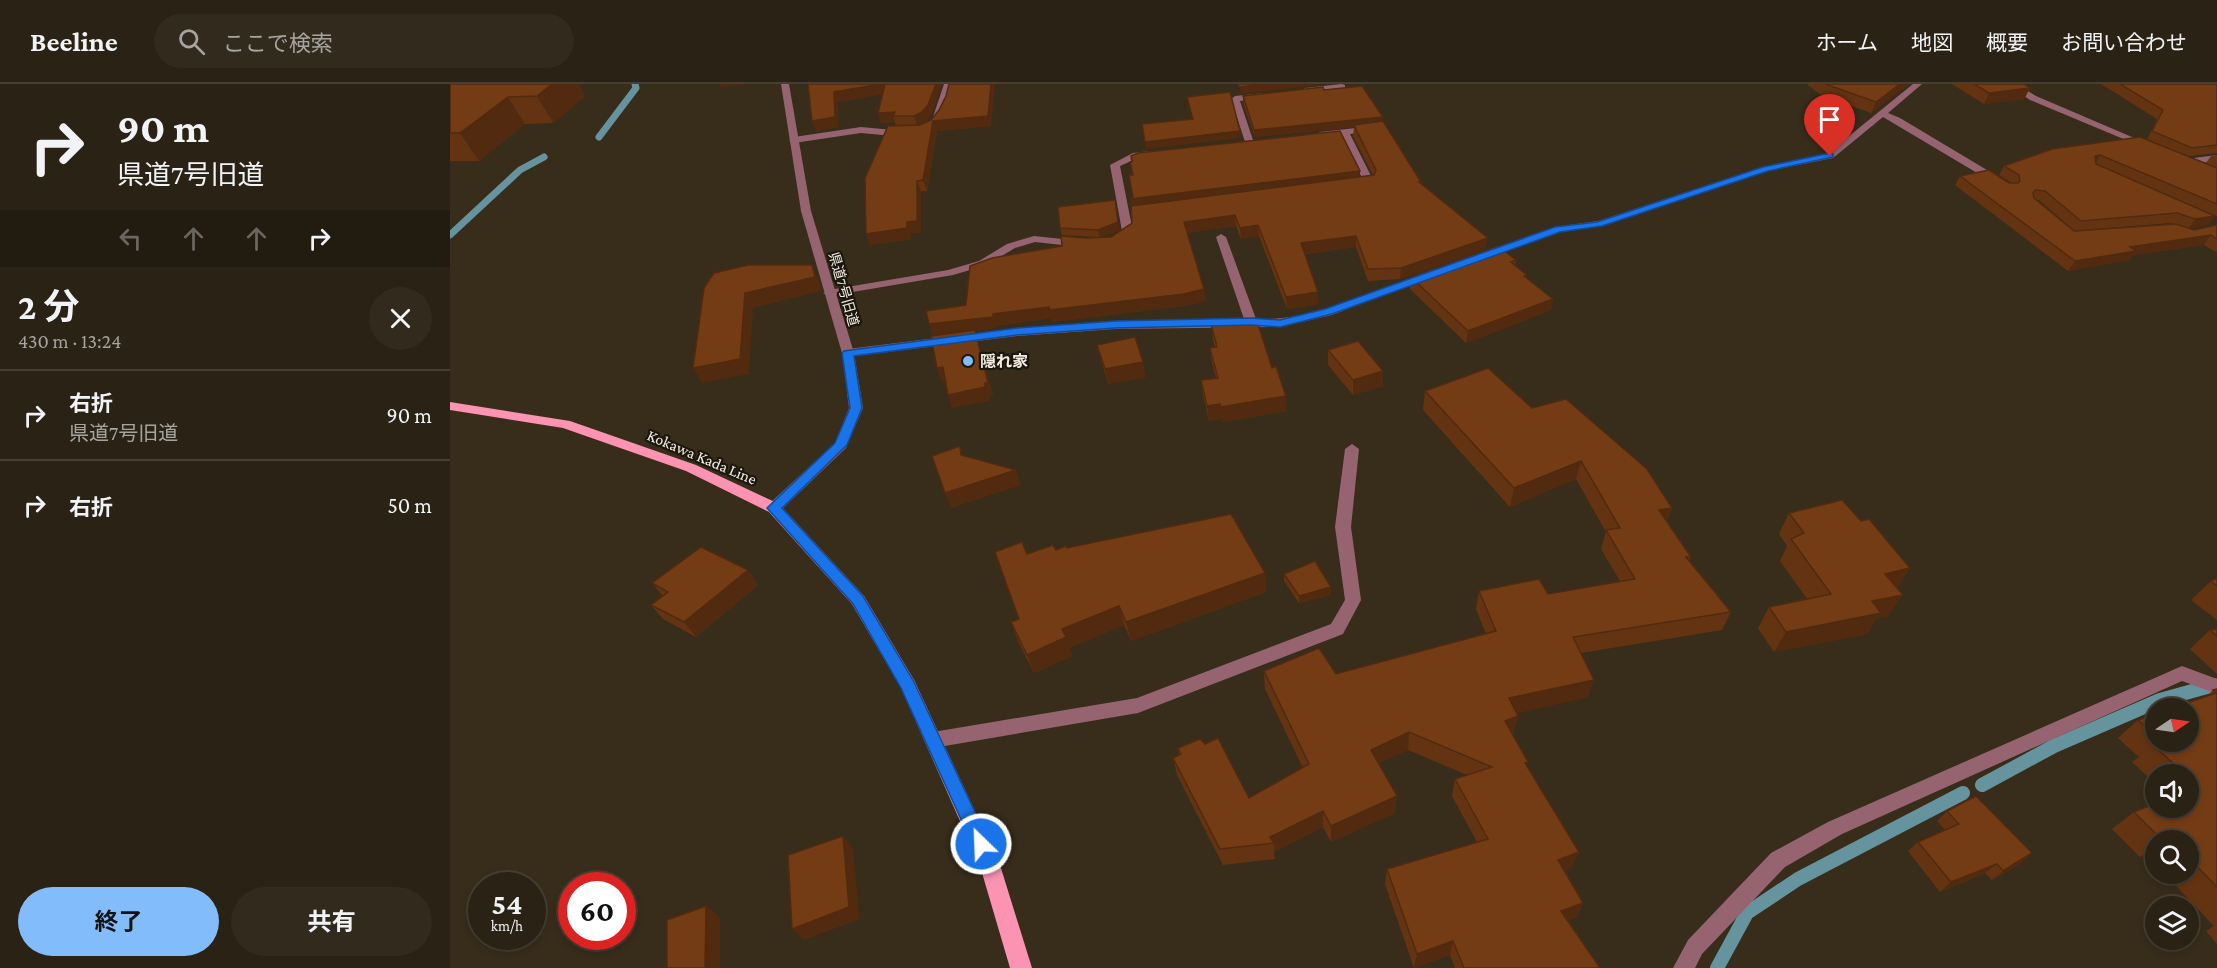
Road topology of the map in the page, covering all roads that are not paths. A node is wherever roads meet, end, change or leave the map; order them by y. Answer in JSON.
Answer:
{"nodes":[{"id":1,"x":785,"y":84,"type":"edge"},
{"id":2,"x":948,"y":84,"type":"edge"},
{"id":3,"x":1918,"y":84,"type":"edge"},
{"id":4,"x":2010,"y":84,"type":"edge"},
{"id":5,"x":1342,"y":87,"type":"edge"},
{"id":6,"x":1299,"y":92,"type":"edge"},
{"id":7,"x":1278,"y":94,"type":"edge"},
{"id":8,"x":1882,"y":114,"type":"junction"},
{"id":9,"x":927,"y":126,"type":"edge"},
{"id":10,"x":1380,"y":129,"type":"edge"},
{"id":11,"x":1344,"y":132,"type":"junction"},
{"id":12,"x":911,"y":133,"type":"edge"},
{"id":13,"x":1308,"y":136,"type":"edge"},
{"id":14,"x":795,"y":140,"type":"junction"},
{"id":15,"x":1261,"y":141,"type":"edge"},
{"id":16,"x":2153,"y":148,"type":"edge"},
{"id":17,"x":1159,"y":153,"type":"edge"},
{"id":18,"x":2175,"y":157,"type":"edge"},
{"id":19,"x":2217,"y":158,"type":"edge"},
{"id":20,"x":2186,"y":162,"type":"junction"},
{"id":21,"x":2207,"y":171,"type":"edge"},
{"id":22,"x":1346,"y":185,"type":"edge"},
{"id":23,"x":2010,"y":188,"type":"edge"},
{"id":24,"x":1136,"y":212,"type":"edge"},
{"id":25,"x":1124,"y":213,"type":"junction"},
{"id":26,"x":1221,"y":237,"type":"dead end"},
{"id":27,"x":1471,"y":261,"type":"edge"},
{"id":28,"x":1438,"y":273,"type":"edge"},
{"id":29,"x":829,"y":293,"type":"junction"},
{"id":30,"x":1251,"y":322,"type":"junction"},
{"id":31,"x":848,"y":353,"type":"junction"},
{"id":32,"x":450,"y":406,"type":"edge"},
{"id":33,"x":1352,"y":449,"type":"dead end"},
{"id":34,"x":774,"y":508,"type":"junction"},
{"id":35,"x":2217,"y":687,"type":"edge"},
{"id":36,"x":933,"y":740,"type":"junction"},
{"id":37,"x":1021,"y":968,"type":"edge"},
{"id":38,"x":1684,"y":968,"type":"edge"}],
"edges":[{"from":1,"to":14,"type":"street","name":"県道7号旧道"},
{"from":2,"to":9,"type":"street"},
{"from":3,"to":8,"type":"street"},
{"from":4,"to":16,"type":"street"},
{"from":5,"to":6,"type":"street"},
{"from":7,"to":15,"type":"street"},
{"from":8,"to":23,"type":"street"},
{"from":8,"to":27,"type":"street"},
{"from":10,"to":11,"type":"street"},
{"from":11,"to":13,"type":"street"},
{"from":11,"to":22,"type":"street"},
{"from":12,"to":14,"type":"street"},
{"from":14,"to":29,"type":"street","name":"県道7号旧道"},
{"from":17,"to":25,"type":"street"},
{"from":18,"to":20,"type":"street"},
{"from":19,"to":20,"type":"street"},
{"from":20,"to":21,"type":"street"},
{"from":24,"to":25,"type":"street"},
{"from":25,"to":29,"type":"street"},
{"from":26,"to":30,"type":"street"},
{"from":28,"to":30,"type":"street"},
{"from":29,"to":31,"type":"street","name":"県道7号旧道"},
{"from":30,"to":31,"type":"street"},
{"from":31,"to":34,"type":"street","name":"県道7号旧道"},
{"from":32,"to":34,"type":"main road","name":"Kokawa Kada Line"},
{"from":33,"to":36,"type":"street"},
{"from":34,"to":36,"type":"main road","name":"Kokawa Kada Line"},
{"from":35,"to":38,"type":"street"},
{"from":36,"to":37,"type":"main road","name":"Kokawa Kada Line"}]}
